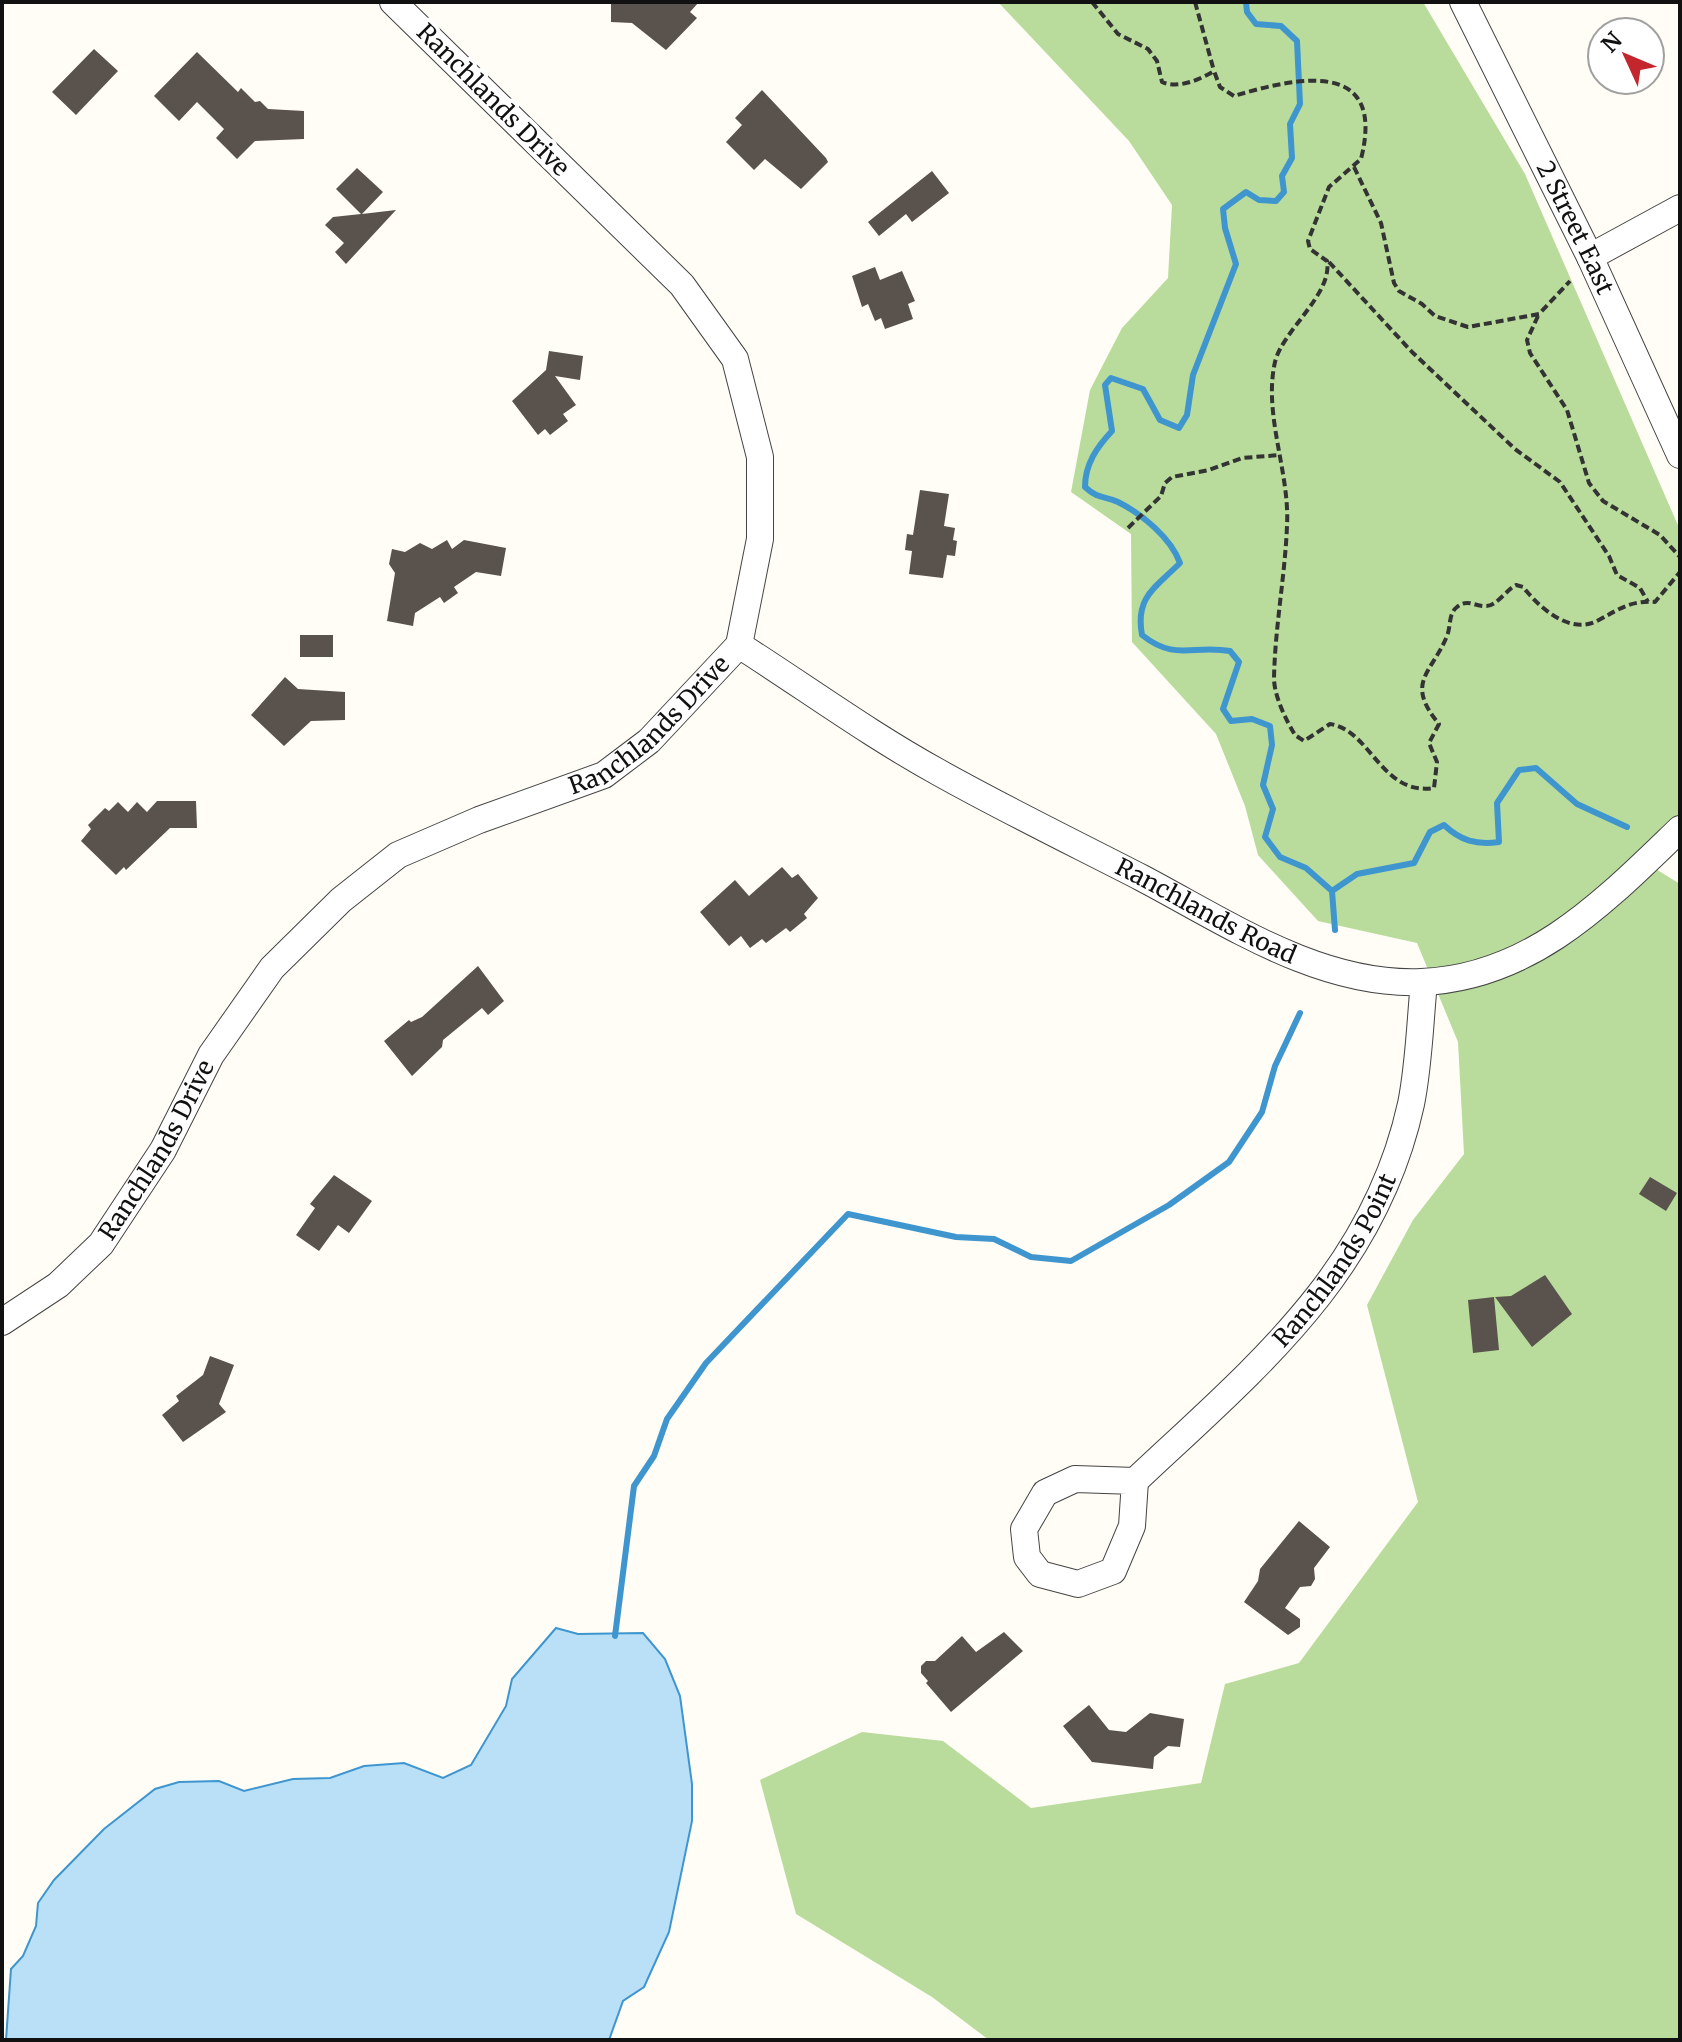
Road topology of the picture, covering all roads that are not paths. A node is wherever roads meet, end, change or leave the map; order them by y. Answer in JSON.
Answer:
{"nodes":[{"id":1,"x":393,"y":2,"type":"edge"},
{"id":2,"x":1463,"y":2,"type":"edge"},
{"id":3,"x":1680,"y":208,"type":"edge"},
{"id":4,"x":1590,"y":257,"type":"junction"},
{"id":5,"x":1680,"y":455,"type":"edge"},
{"id":6,"x":739,"y":645,"type":"junction"},
{"id":7,"x":1680,"y":829,"type":"edge"},
{"id":8,"x":1424,"y":982,"type":"junction"},
{"id":9,"x":2,"y":1322,"type":"edge"},
{"id":10,"x":1135,"y":1481,"type":"junction"}],
"edges":[{"from":1,"to":6,"type":"street","name":"Ranchlands Drive"},
{"from":2,"to":4,"type":"street","name":"2 Street East"},
{"from":3,"to":4,"type":"street"},
{"from":4,"to":5,"type":"street","name":"2 Street East"},
{"from":6,"to":8,"type":"street","name":"Ranchlands Road"},
{"from":6,"to":9,"type":"street","name":"Ranchlands Drive"},
{"from":7,"to":8,"type":"street","name":"Ranchlands Road"},
{"from":8,"to":10,"type":"street","name":"Ranchlands Point"},
{"from":10,"to":10,"type":"street"}]}
